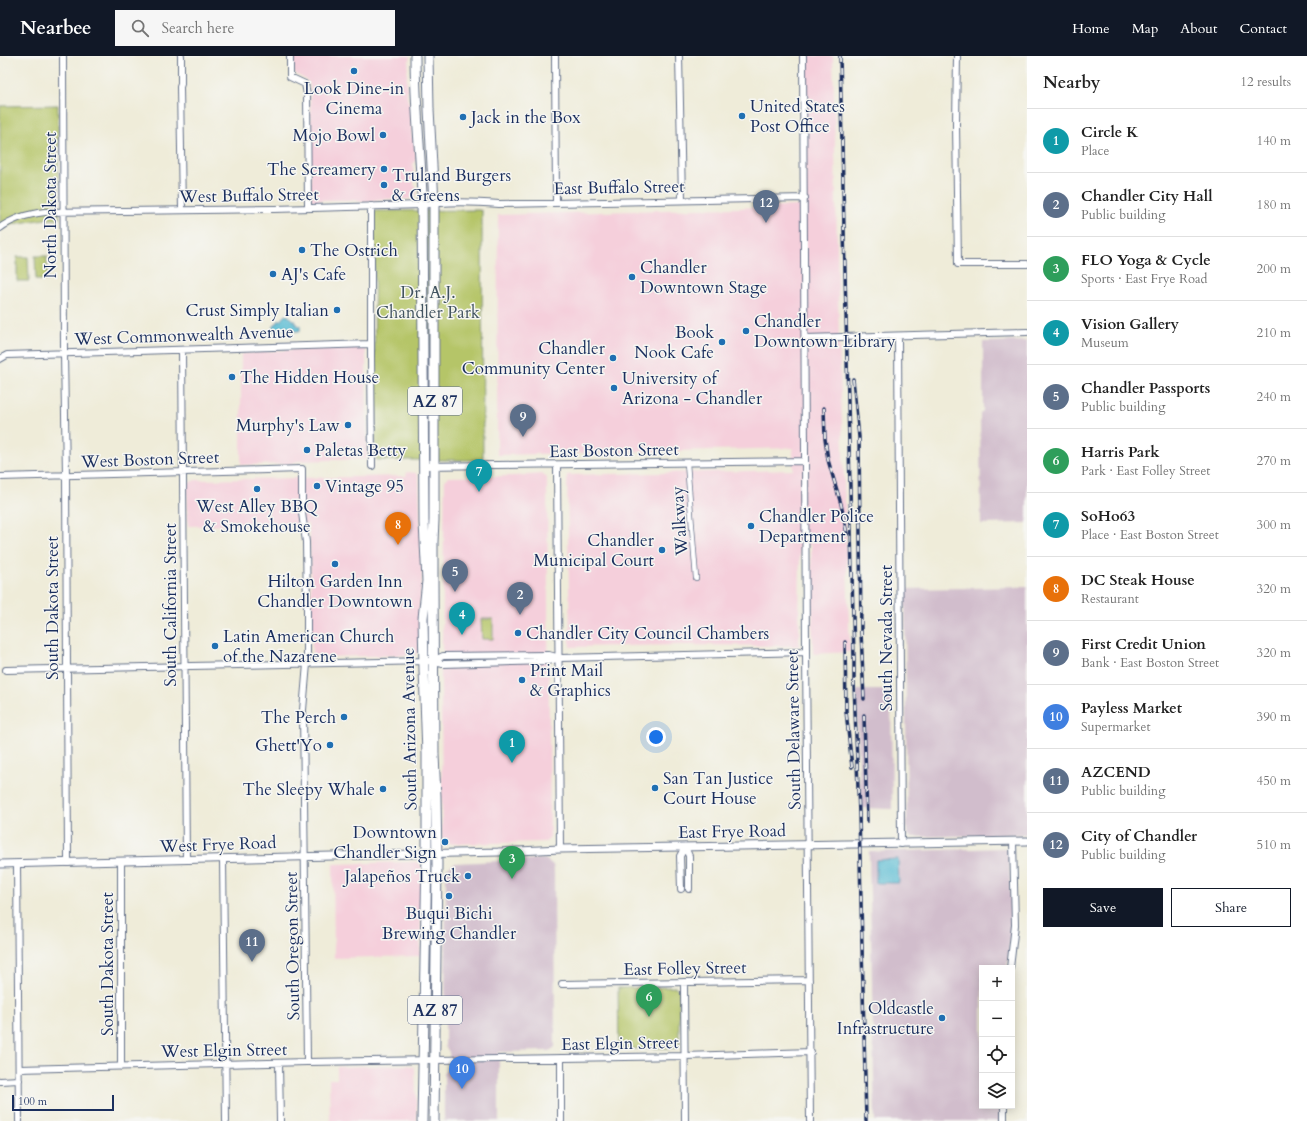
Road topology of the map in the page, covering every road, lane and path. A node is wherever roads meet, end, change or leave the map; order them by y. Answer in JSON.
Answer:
{"nodes":[{"id":1,"x":63,"y":56,"type":"edge"},
{"id":2,"x":181,"y":56,"type":"edge"},
{"id":3,"x":290,"y":56,"type":"edge"},
{"id":4,"x":415,"y":56,"type":"edge"},
{"id":5,"x":428,"y":56,"type":"edge"},
{"id":6,"x":555,"y":56,"type":"edge"},
{"id":7,"x":679,"y":56,"type":"edge"},
{"id":8,"x":804,"y":56,"type":"edge"},
{"id":9,"x":957,"y":56,"type":"edge"},
{"id":10,"x":805,"y":198,"type":"junction"},
{"id":11,"x":682,"y":200,"type":"junction"},
{"id":12,"x":434,"y":203,"type":"junction"},
{"id":13,"x":556,"y":203,"type":"junction"},
{"id":14,"x":422,"y":205,"type":"junction"},
{"id":15,"x":371,"y":206,"type":"junction"},
{"id":16,"x":308,"y":208,"type":"junction"},
{"id":17,"x":182,"y":210,"type":"junction"},
{"id":18,"x":64,"y":212,"type":"junction"},
{"id":19,"x":0,"y":228,"type":"edge"},
{"id":20,"x":1027,"y":264,"type":"edge"},
{"id":21,"x":1027,"y":332,"type":"edge"},
{"id":22,"x":898,"y":336,"type":"junction"},
{"id":23,"x":805,"y":338,"type":"junction"},
{"id":24,"x":371,"y":344,"type":"junction"},
{"id":25,"x":182,"y":350,"type":"junction"},
{"id":26,"x":64,"y":353,"type":"junction"},
{"id":27,"x":0,"y":359,"type":"edge"},
{"id":28,"x":805,"y":461,"type":"junction"},
{"id":29,"x":687,"y":463,"type":"junction"},
{"id":30,"x":557,"y":465,"type":"junction"},
{"id":31,"x":372,"y":466,"type":"dead end"},
{"id":32,"x":424,"y":466,"type":"junction"},
{"id":33,"x":435,"y":466,"type":"junction"},
{"id":34,"x":302,"y":469,"type":"joint"},
{"id":35,"x":183,"y":472,"type":"junction"},
{"id":36,"x":66,"y":476,"type":"junction"},
{"id":37,"x":0,"y":477,"type":"edge"},
{"id":38,"x":696,"y":578,"type":"dead end"},
{"id":39,"x":806,"y":652,"type":"junction"},
{"id":40,"x":560,"y":658,"type":"junction"},
{"id":41,"x":429,"y":661,"type":"junction"},
{"id":42,"x":307,"y":664,"type":"junction"},
{"id":43,"x":184,"y":666,"type":"junction"},
{"id":44,"x":67,"y":668,"type":"junction"},
{"id":45,"x":6,"y":670,"type":"dead end"},
{"id":46,"x":424,"y":686,"type":"junction"},
{"id":47,"x":434,"y":687,"type":"junction"},
{"id":48,"x":430,"y":730,"type":"junction"},
{"id":49,"x":431,"y":802,"type":"junction"},
{"id":50,"x":1013,"y":841,"type":"junction"},
{"id":51,"x":1027,"y":841,"type":"edge"},
{"id":52,"x":901,"y":844,"type":"junction"},
{"id":53,"x":808,"y":845,"type":"junction"},
{"id":54,"x":685,"y":847,"type":"junction"},
{"id":55,"x":560,"y":849,"type":"junction"},
{"id":56,"x":427,"y":853,"type":"junction"},
{"id":57,"x":437,"y":853,"type":"junction"},
{"id":58,"x":304,"y":856,"type":"junction"},
{"id":59,"x":223,"y":859,"type":"junction"},
{"id":60,"x":186,"y":860,"type":"junction"},
{"id":61,"x":121,"y":861,"type":"junction"},
{"id":62,"x":68,"y":863,"type":"junction"},
{"id":63,"x":0,"y":864,"type":"edge"},
{"id":64,"x":17,"y":864,"type":"junction"},
{"id":65,"x":426,"y":888,"type":"junction"},
{"id":66,"x":436,"y":888,"type":"junction"},
{"id":67,"x":681,"y":889,"type":"dead end"},
{"id":68,"x":690,"y":889,"type":"dead end"},
{"id":69,"x":436,"y":914,"type":"junction"},
{"id":70,"x":426,"y":915,"type":"junction"},
{"id":71,"x":1010,"y":965,"type":"edge"},
{"id":72,"x":809,"y":980,"type":"junction"},
{"id":73,"x":684,"y":982,"type":"junction"},
{"id":74,"x":562,"y":984,"type":"dead end"},
{"id":75,"x":810,"y":1052,"type":"junction"},
{"id":76,"x":685,"y":1056,"type":"junction"},
{"id":77,"x":561,"y":1058,"type":"junction"},
{"id":78,"x":429,"y":1060,"type":"junction"},
{"id":79,"x":307,"y":1062,"type":"junction"},
{"id":80,"x":279,"y":1063,"type":"junction"},
{"id":81,"x":226,"y":1064,"type":"junction"},
{"id":82,"x":121,"y":1067,"type":"junction"},
{"id":83,"x":19,"y":1069,"type":"junction"},
{"id":84,"x":19,"y":1080,"type":"junction"},
{"id":85,"x":0,"y":1081,"type":"edge"},
{"id":86,"x":1004,"y":1109,"type":"edge"},
{"id":87,"x":19,"y":1121,"type":"edge"},
{"id":88,"x":226,"y":1121,"type":"edge"},
{"id":89,"x":280,"y":1121,"type":"edge"},
{"id":90,"x":422,"y":1121,"type":"edge"},
{"id":91,"x":434,"y":1121,"type":"edge"},
{"id":92,"x":561,"y":1121,"type":"edge"},
{"id":93,"x":685,"y":1121,"type":"edge"},
{"id":94,"x":810,"y":1121,"type":"edge"},
{"id":95,"x":1004,"y":1121,"type":"edge"}],
"edges":[{"from":1,"to":18,"type":"street","name":"North Dakota Street"},
{"from":2,"to":17,"type":"street"},
{"from":3,"to":16,"type":"street"},
{"from":4,"to":14,"type":"main road","number":"AZ 87"},
{"from":5,"to":12,"type":"main road","number":"AZ 87"},
{"from":6,"to":13,"type":"street"},
{"from":7,"to":11,"type":"street"},
{"from":8,"to":10,"type":"street","name":"South Delaware Street"},
{"from":9,"to":20,"type":"street"},
{"from":10,"to":11,"type":"street","name":"East Buffalo Street"},
{"from":10,"to":23,"type":"street","name":"South Delaware Street"},
{"from":11,"to":13,"type":"street","name":"East Buffalo Street"},
{"from":12,"to":13,"type":"street","name":"East Buffalo Street"},
{"from":12,"to":14,"type":"street","name":"West Buffalo Street"},
{"from":12,"to":33,"type":"main road","name":"South Arizona Avenue","number":"AZ 87"},
{"from":14,"to":15,"type":"street","name":"West Buffalo Street"},
{"from":14,"to":32,"type":"main road","name":"South Arizona Avenue","number":"AZ 87"},
{"from":15,"to":16,"type":"street","name":"West Buffalo Street"},
{"from":15,"to":24,"type":"street"},
{"from":16,"to":17,"type":"street","name":"West Buffalo Street"},
{"from":17,"to":18,"type":"street","name":"West Buffalo Street"},
{"from":18,"to":19,"type":"street","name":"West Buffalo Street"},
{"from":18,"to":26,"type":"street","name":"North Dakota Street"},
{"from":21,"to":22,"type":"street"},
{"from":22,"to":23,"type":"street"},
{"from":22,"to":52,"type":"street","name":"South Nevada Street"},
{"from":23,"to":28,"type":"street","name":"South Delaware Street"},
{"from":24,"to":25,"type":"street","name":"West Commonwealth Avenue"},
{"from":24,"to":31,"type":"street"},
{"from":25,"to":26,"type":"street","name":"West Commonwealth Avenue"},
{"from":25,"to":35,"type":"street","name":"South California Street"},
{"from":26,"to":27,"type":"street","name":"West Commonwealth Avenue"},
{"from":26,"to":36,"type":"street","name":"South Dakota Street"},
{"from":28,"to":29,"type":"street","name":"East Boston Street"},
{"from":28,"to":39,"type":"street","name":"South Delaware Street"},
{"from":29,"to":30,"type":"street","name":"East Boston Street"},
{"from":29,"to":38,"type":"street","name":"Walkway"},
{"from":30,"to":33,"type":"street","name":"East Boston Street"},
{"from":30,"to":40,"type":"street"},
{"from":32,"to":33,"type":"street","name":"East Boston Street"},
{"from":32,"to":41,"type":"main road","name":"South Arizona Avenue","number":"AZ 87"},
{"from":33,"to":41,"type":"main road","name":"South Arizona Avenue","number":"AZ 87"},
{"from":34,"to":35,"type":"street","name":"West Boston Street"},
{"from":34,"to":42,"type":"street","name":"South Oregon Street"},
{"from":35,"to":36,"type":"street","name":"West Boston Street"},
{"from":35,"to":43,"type":"street","name":"South California Street"},
{"from":36,"to":37,"type":"street","name":"West Boston Street"},
{"from":36,"to":44,"type":"street","name":"South Dakota Street"},
{"from":39,"to":40,"type":"street"},
{"from":39,"to":53,"type":"street","name":"South Delaware Street"},
{"from":40,"to":41,"type":"street"},
{"from":40,"to":55,"type":"street"},
{"from":41,"to":42,"type":"street"},
{"from":41,"to":46,"type":"main road","name":"South Arizona Avenue","number":"AZ 87"},
{"from":41,"to":47,"type":"main road","name":"South Arizona Avenue","number":"AZ 87"},
{"from":42,"to":43,"type":"street"},
{"from":42,"to":58,"type":"street","name":"South Oregon Street"},
{"from":43,"to":44,"type":"street"},
{"from":43,"to":60,"type":"street","name":"South California Street"},
{"from":44,"to":45,"type":"street"},
{"from":44,"to":62,"type":"street","name":"South Dakota Street"},
{"from":46,"to":47,"type":"main road"},
{"from":46,"to":48,"type":"main road","name":"South Arizona Avenue","number":"AZ 87"},
{"from":47,"to":48,"type":"main road","name":"South Arizona Avenue","number":"AZ 87"},
{"from":48,"to":49,"type":"main road","name":"South Arizona Avenue","number":"AZ 87"},
{"from":49,"to":56,"type":"main road","name":"South Arizona Avenue","number":"AZ 87"},
{"from":49,"to":57,"type":"main road","name":"South Arizona Avenue","number":"AZ 87"},
{"from":50,"to":51,"type":"street","name":"East Frye Road"},
{"from":50,"to":52,"type":"street","name":"East Frye Road"},
{"from":50,"to":71,"type":"street"},
{"from":52,"to":53,"type":"street","name":"East Frye Road"},
{"from":53,"to":54,"type":"street","name":"East Frye Road"},
{"from":53,"to":72,"type":"street","name":"South Delaware Street"},
{"from":54,"to":55,"type":"street","name":"East Frye Road"},
{"from":54,"to":67,"type":"street"},
{"from":54,"to":68,"type":"street"},
{"from":55,"to":57,"type":"street","name":"East Frye Road"},
{"from":56,"to":57,"type":"street","name":"West Frye Road"},
{"from":56,"to":58,"type":"street","name":"West Frye Road"},
{"from":56,"to":65,"type":"main road","name":"South Arizona Avenue","number":"AZ 87"},
{"from":57,"to":66,"type":"main road","name":"South Arizona Avenue","number":"AZ 87"},
{"from":58,"to":59,"type":"street","name":"West Frye Road"},
{"from":58,"to":79,"type":"street","name":"South Oregon Street"},
{"from":59,"to":60,"type":"street","name":"West Frye Road"},
{"from":59,"to":81,"type":"street"},
{"from":60,"to":61,"type":"street","name":"West Frye Road"},
{"from":61,"to":62,"type":"street","name":"West Frye Road"},
{"from":61,"to":82,"type":"street","name":"South Dakota Street"},
{"from":62,"to":64,"type":"street","name":"West Frye Road"},
{"from":63,"to":64,"type":"street","name":"West Frye Road"},
{"from":64,"to":83,"type":"street"},
{"from":65,"to":66,"type":"main road"},
{"from":65,"to":70,"type":"main road","name":"South Arizona Avenue","number":"AZ 87"},
{"from":66,"to":69,"type":"main road","name":"South Arizona Avenue","number":"AZ 87"},
{"from":69,"to":70,"type":"main road"},
{"from":69,"to":78,"type":"main road","name":"South Arizona Avenue","number":"AZ 87"},
{"from":70,"to":78,"type":"main road","name":"South Arizona Avenue","number":"AZ 87"},
{"from":72,"to":73,"type":"street","name":"East Folley Street"},
{"from":72,"to":75,"type":"street","name":"South Delaware Street"},
{"from":73,"to":74,"type":"street","name":"East Folley Street"},
{"from":73,"to":76,"type":"street"},
{"from":75,"to":76,"type":"street","name":"East Elgin Street"},
{"from":75,"to":94,"type":"street","name":"South Delaware Street"},
{"from":76,"to":77,"type":"street","name":"East Elgin Street"},
{"from":76,"to":93,"type":"street"},
{"from":77,"to":78,"type":"street","name":"East Elgin Street"},
{"from":77,"to":92,"type":"street"},
{"from":78,"to":79,"type":"street","name":"West Elgin Street"},
{"from":78,"to":90,"type":"main road","name":"South Arizona Avenue","number":"AZ 87"},
{"from":78,"to":91,"type":"main road","name":"South Arizona Avenue","number":"AZ 87"},
{"from":79,"to":80,"type":"street","name":"West Elgin Street"},
{"from":80,"to":81,"type":"street","name":"West Elgin Street"},
{"from":80,"to":89,"type":"street"},
{"from":81,"to":82,"type":"street","name":"West Elgin Street"},
{"from":81,"to":88,"type":"street"},
{"from":82,"to":83,"type":"street","name":"West Elgin Street"},
{"from":83,"to":84,"type":"street"},
{"from":84,"to":85,"type":"street"},
{"from":84,"to":87,"type":"street"},
{"from":86,"to":95,"type":"street"}]}
